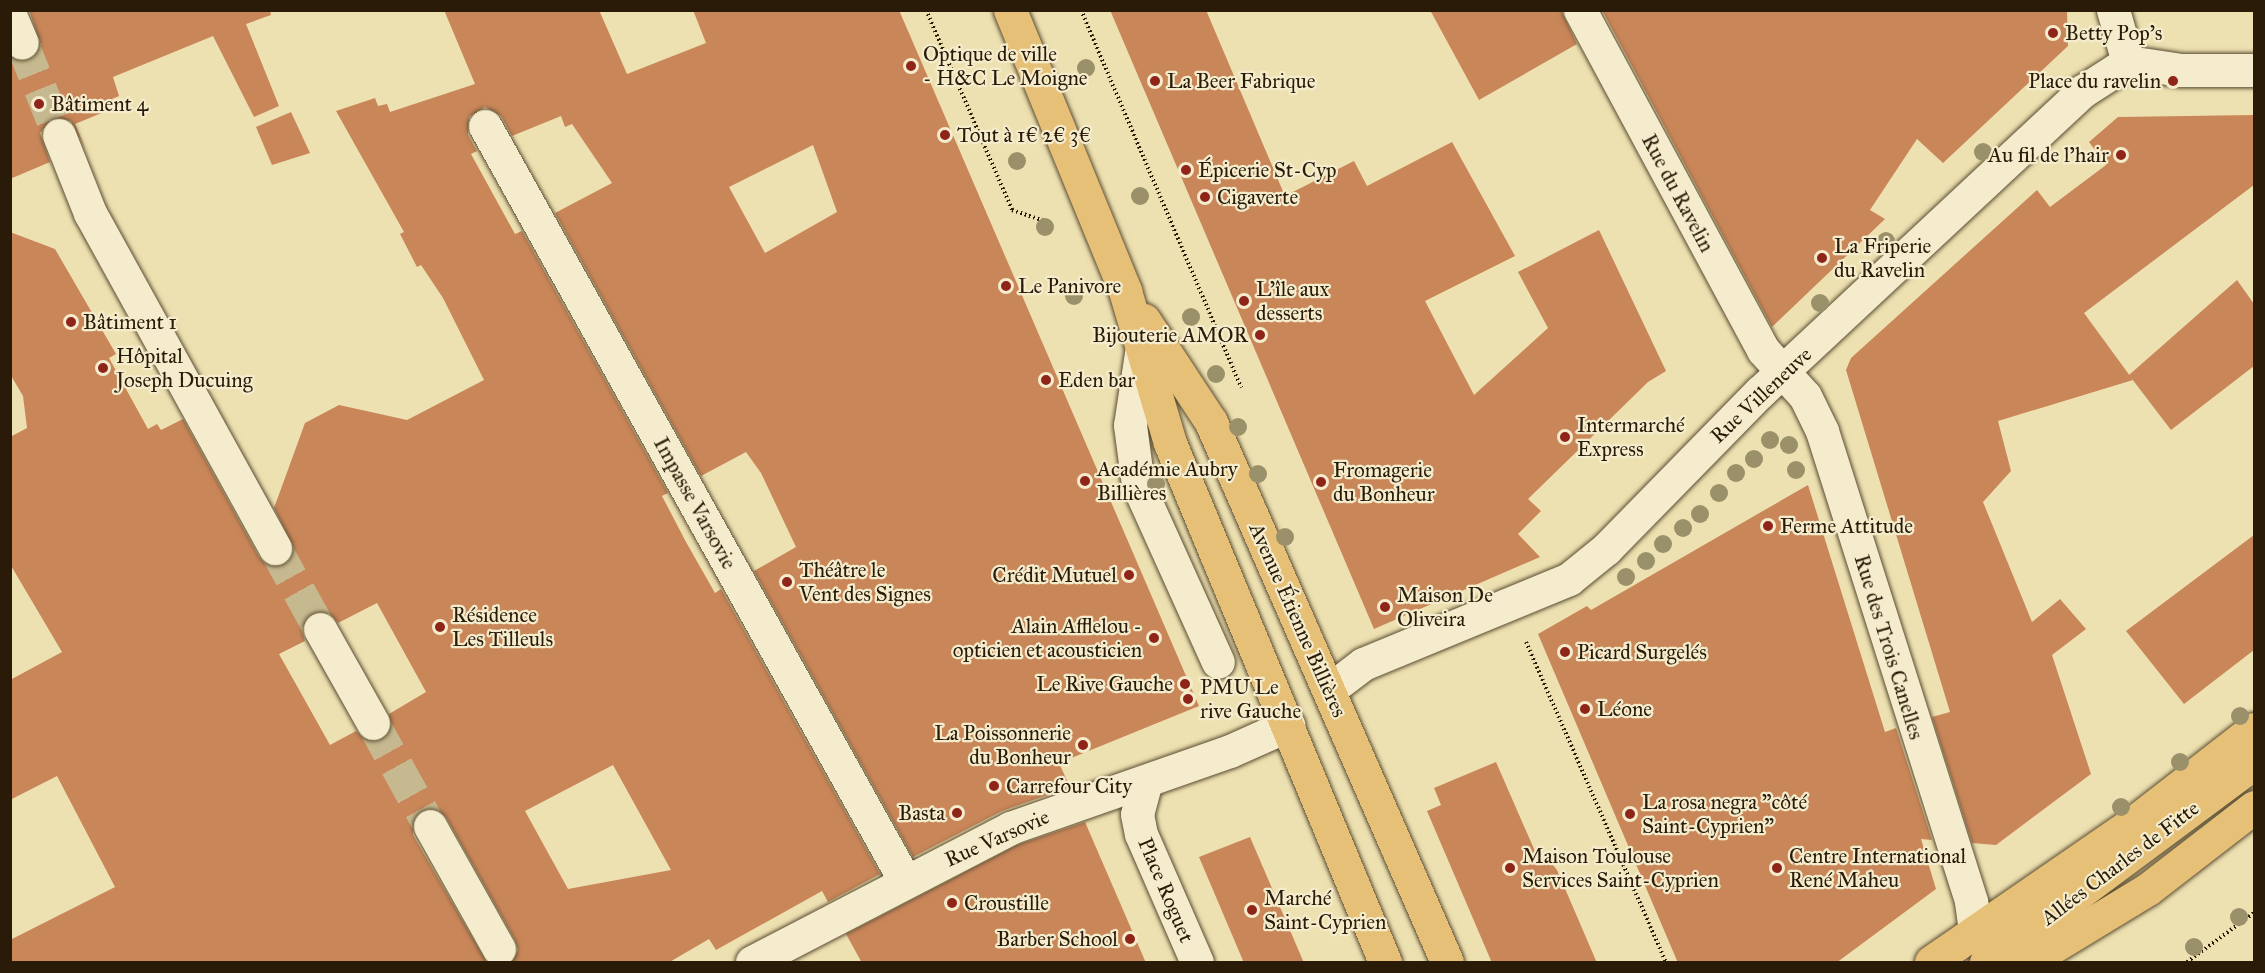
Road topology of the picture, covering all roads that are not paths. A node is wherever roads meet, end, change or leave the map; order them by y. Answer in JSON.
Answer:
{"nodes":[{"id":1,"x":1010,"y":10,"type":"edge"},
{"id":2,"x":1580,"y":10,"type":"edge"},
{"id":3,"x":2113,"y":10,"type":"edge"},
{"id":4,"x":2128,"y":62,"type":"junction"},
{"id":5,"x":2254,"y":70,"type":"edge"},
{"id":6,"x":486,"y":126,"type":"dead end"},
{"id":7,"x":58,"y":135,"type":"tunnel mouth"},
{"id":8,"x":1125,"y":291,"type":"junction"},
{"id":9,"x":1142,"y":346,"type":"junction"},
{"id":10,"x":1784,"y":372,"type":"junction"},
{"id":11,"x":275,"y":548,"type":"tunnel mouth"},
{"id":12,"x":320,"y":629,"type":"tunnel mouth"},
{"id":13,"x":1218,"y":662,"type":"dead end"},
{"id":14,"x":1329,"y":690,"type":"junction"},
{"id":15,"x":373,"y":723,"type":"tunnel mouth"},
{"id":16,"x":1288,"y":725,"type":"junction"},
{"id":17,"x":2254,"y":729,"type":"edge"},
{"id":18,"x":2254,"y":763,"type":"edge"},
{"id":19,"x":1146,"y":781,"type":"junction"},
{"id":20,"x":2254,"y":807,"type":"edge"},
{"id":21,"x":430,"y":826,"type":"tunnel mouth"},
{"id":22,"x":905,"y":881,"type":"junction"},
{"id":23,"x":2148,"y":889,"type":"junction"},
{"id":24,"x":1976,"y":930,"type":"junction"},
{"id":25,"x":499,"y":949,"type":"dead end"},
{"id":26,"x":752,"y":963,"type":"edge"},
{"id":27,"x":1197,"y":963,"type":"edge"},
{"id":28,"x":1384,"y":963,"type":"edge"},
{"id":29,"x":1447,"y":963,"type":"edge"},
{"id":30,"x":1932,"y":963,"type":"edge"},
{"id":31,"x":1986,"y":963,"type":"edge"},
{"id":32,"x":2028,"y":963,"type":"edge"},
{"id":33,"x":2073,"y":963,"type":"edge"}],
"edges":[{"from":1,"to":8,"type":"main road","name":"Avenue Étienne Billières"},
{"from":2,"to":10,"type":"street","name":"Rue du Ravelin"},
{"from":3,"to":4,"type":"street"},
{"from":4,"to":5,"type":"street"},
{"from":4,"to":10,"type":"street","name":"Rue Villeneuve"},
{"from":6,"to":22,"type":"street","name":"Impasse Varsovie"},
{"from":7,"to":11,"type":"street"},
{"from":8,"to":9,"type":"main road","name":"Avenue Étienne Billières"},
{"from":8,"to":14,"type":"main road","name":"Avenue Étienne Billières"},
{"from":9,"to":13,"type":"street"},
{"from":9,"to":16,"type":"main road","name":"Avenue Étienne Billières"},
{"from":10,"to":14,"type":"street","name":"Rue Villeneuve"},
{"from":10,"to":24,"type":"street","name":"Rue des Trois Canelles"},
{"from":12,"to":15,"type":"street"},
{"from":14,"to":29,"type":"main road","name":"Avenue Étienne Billières"},
{"from":16,"to":19,"type":"street","name":"Rue Varsovie"},
{"from":16,"to":28,"type":"main road","name":"Avenue Étienne Billières"},
{"from":17,"to":24,"type":"main road"},
{"from":18,"to":31,"type":"main road","name":"Allées Charles de Fitte"},
{"from":19,"to":22,"type":"street","name":"Rue Varsovie"},
{"from":19,"to":27,"type":"street","name":"Place Roguet"},
{"from":20,"to":23,"type":"main road","name":"Allées Charles de Fitte"},
{"from":21,"to":25,"type":"street"},
{"from":22,"to":26,"type":"street","name":"Rue Varsovie"},
{"from":23,"to":32,"type":"main road","name":"Allées Charles de Fitte"},
{"from":23,"to":33,"type":"main road"},
{"from":24,"to":30,"type":"main road"}]}
